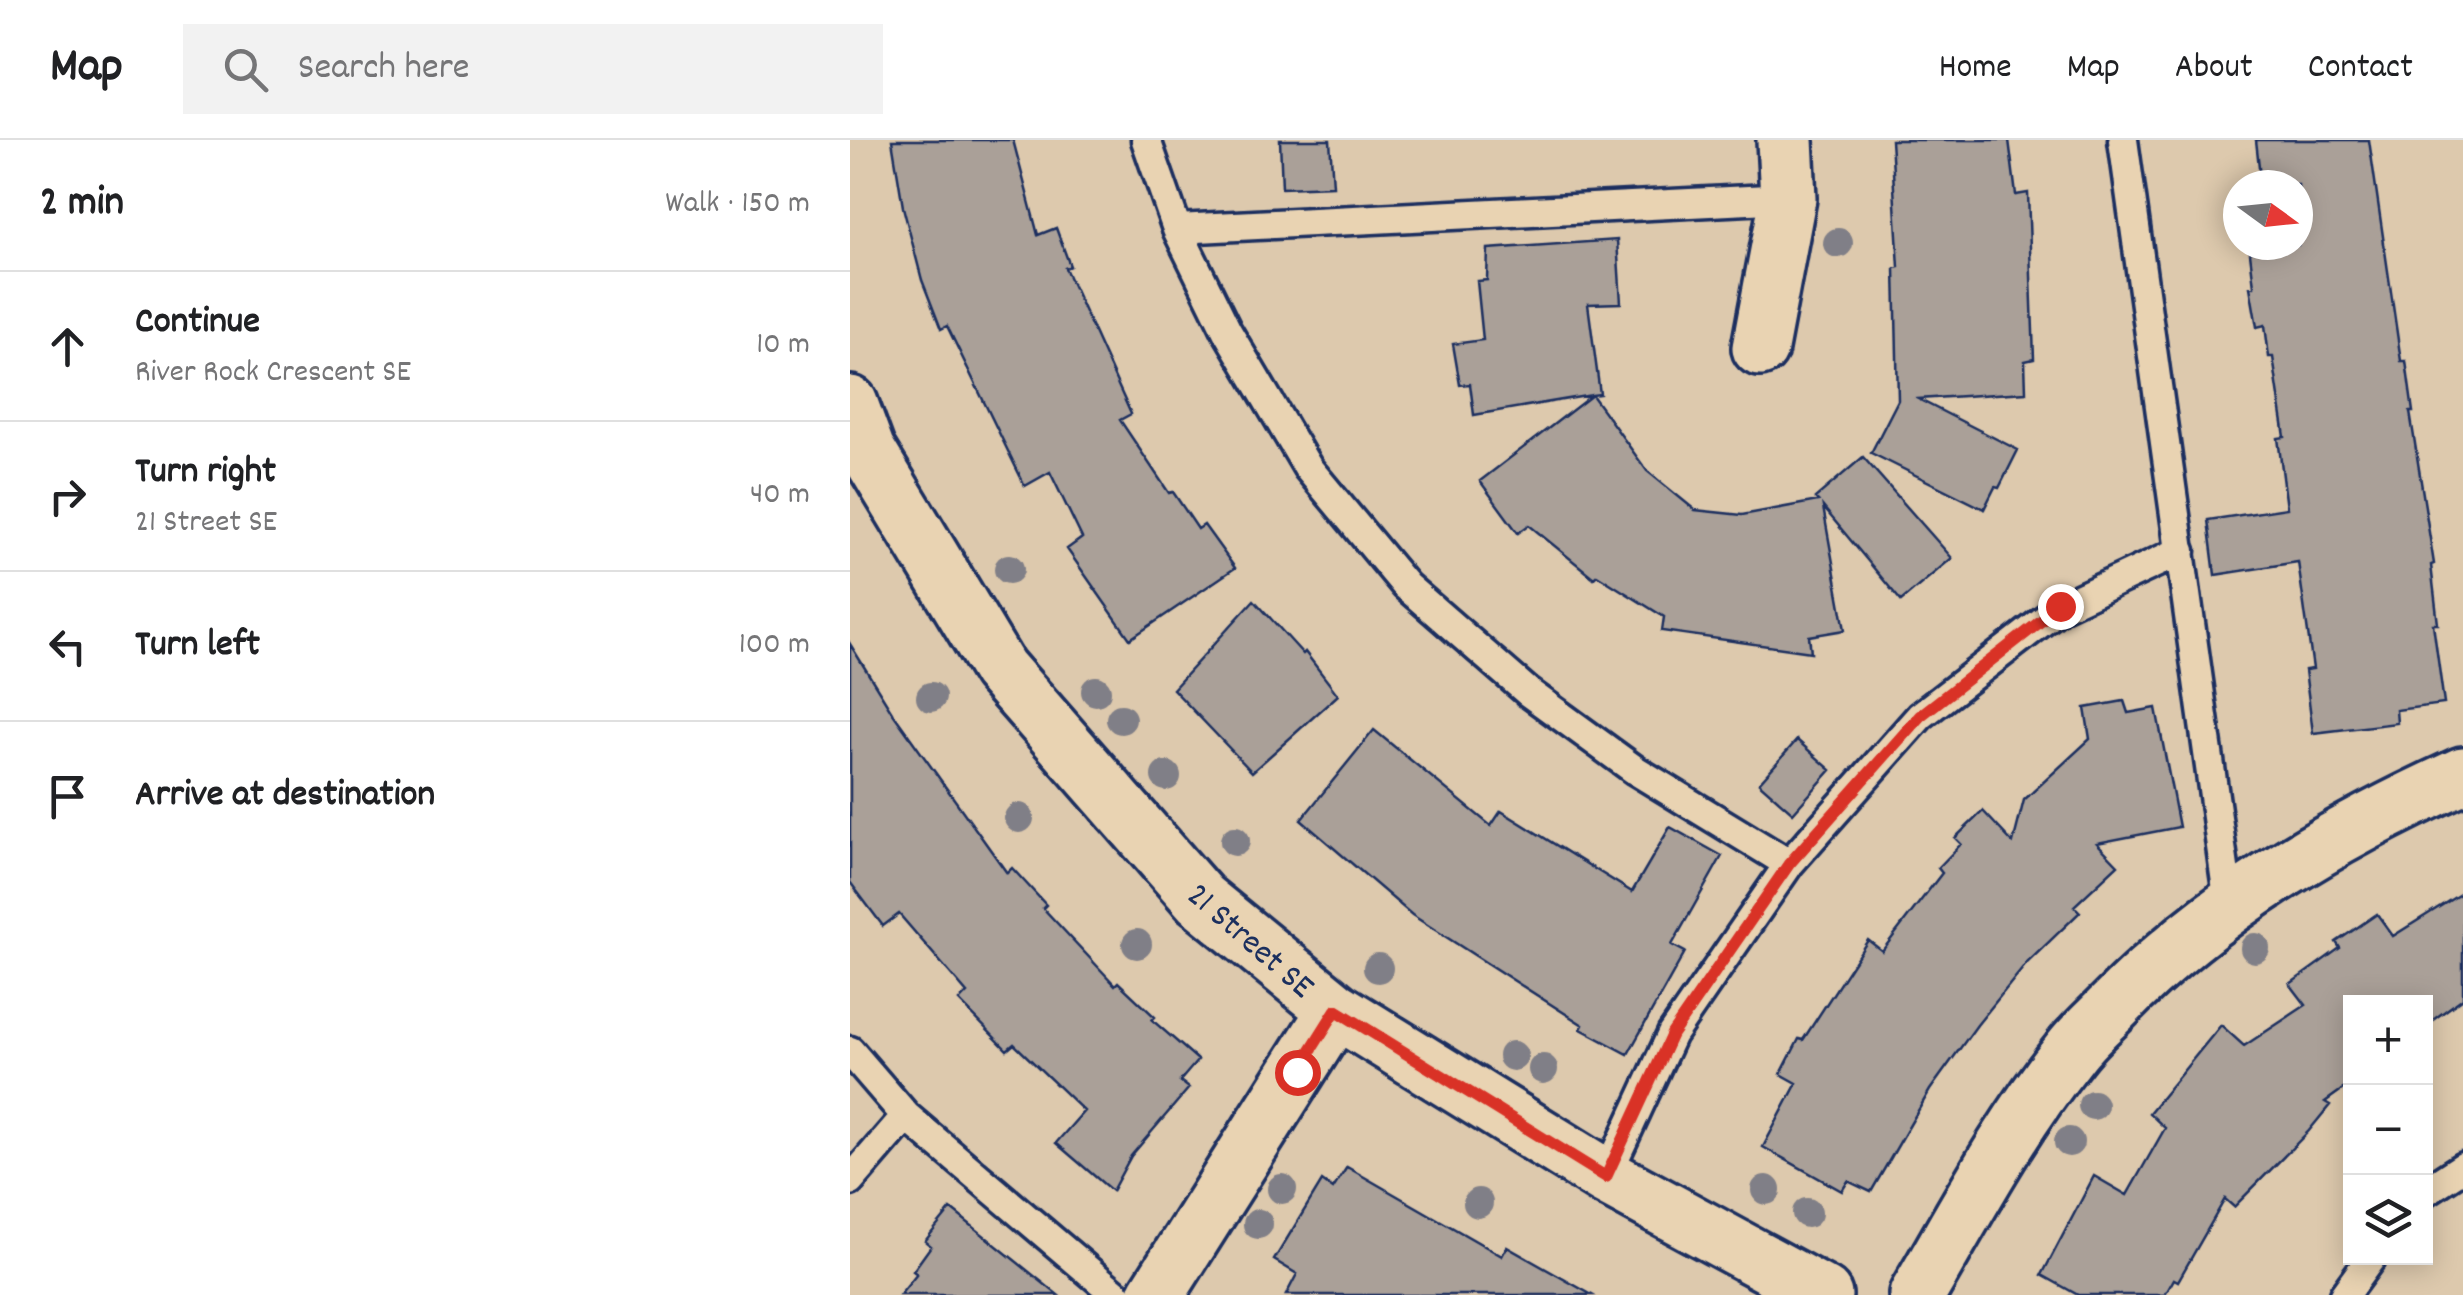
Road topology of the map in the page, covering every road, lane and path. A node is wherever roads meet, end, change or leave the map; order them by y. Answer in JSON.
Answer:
{"nodes":[{"id":1,"x":1146,"y":140,"type":"edge"},
{"id":2,"x":1786,"y":140,"type":"edge"},
{"id":3,"x":2123,"y":140,"type":"edge"},
{"id":4,"x":1788,"y":198,"type":"junction"},
{"id":5,"x":1176,"y":230,"type":"junction"},
{"id":6,"x":1760,"y":348,"type":"dead end"},
{"id":7,"x":850,"y":404,"type":"edge"},
{"id":8,"x":2181,"y":551,"type":"junction"},
{"id":9,"x":2463,"y":775,"type":"edge"},
{"id":10,"x":1789,"y":864,"type":"junction"},
{"id":11,"x":2228,"y":904,"type":"junction"},
{"id":12,"x":1336,"y":1010,"type":"junction"},
{"id":13,"x":850,"y":1052,"type":"edge"},
{"id":14,"x":906,"y":1116,"type":"junction"},
{"id":15,"x":2463,"y":1168,"type":"edge"},
{"id":16,"x":1606,"y":1177,"type":"junction"},
{"id":17,"x":850,"y":1181,"type":"edge"},
{"id":18,"x":2433,"y":1187,"type":"edge"},
{"id":19,"x":2367,"y":1265,"type":"edge"},
{"id":20,"x":1117,"y":1295,"type":"edge"},
{"id":21,"x":1156,"y":1295,"type":"edge"},
{"id":22,"x":1824,"y":1295,"type":"edge"},
{"id":23,"x":1916,"y":1295,"type":"edge"},
{"id":24,"x":2344,"y":1295,"type":"edge"}],
"edges":[{"from":1,"to":5,"type":"lane"},
{"from":2,"to":4,"type":"street"},
{"from":3,"to":8,"type":"lane"},
{"from":4,"to":5,"type":"lane"},
{"from":4,"to":6,"type":"street"},
{"from":5,"to":10,"type":"lane"},
{"from":7,"to":12,"type":"street","name":"21 Street SE"},
{"from":8,"to":10,"type":"lane"},
{"from":8,"to":11,"type":"lane"},
{"from":9,"to":11,"type":"street"},
{"from":10,"to":16,"type":"lane"},
{"from":11,"to":23,"type":"street"},
{"from":12,"to":16,"type":"street","name":"21 Street SE"},
{"from":12,"to":21,"type":"street"},
{"from":13,"to":14,"type":"lane"},
{"from":14,"to":17,"type":"lane"},
{"from":14,"to":20,"type":"lane"},
{"from":15,"to":18,"type":"lane"},
{"from":16,"to":22,"type":"street","name":"21 Street SE"},
{"from":19,"to":24,"type":"lane"}]}
